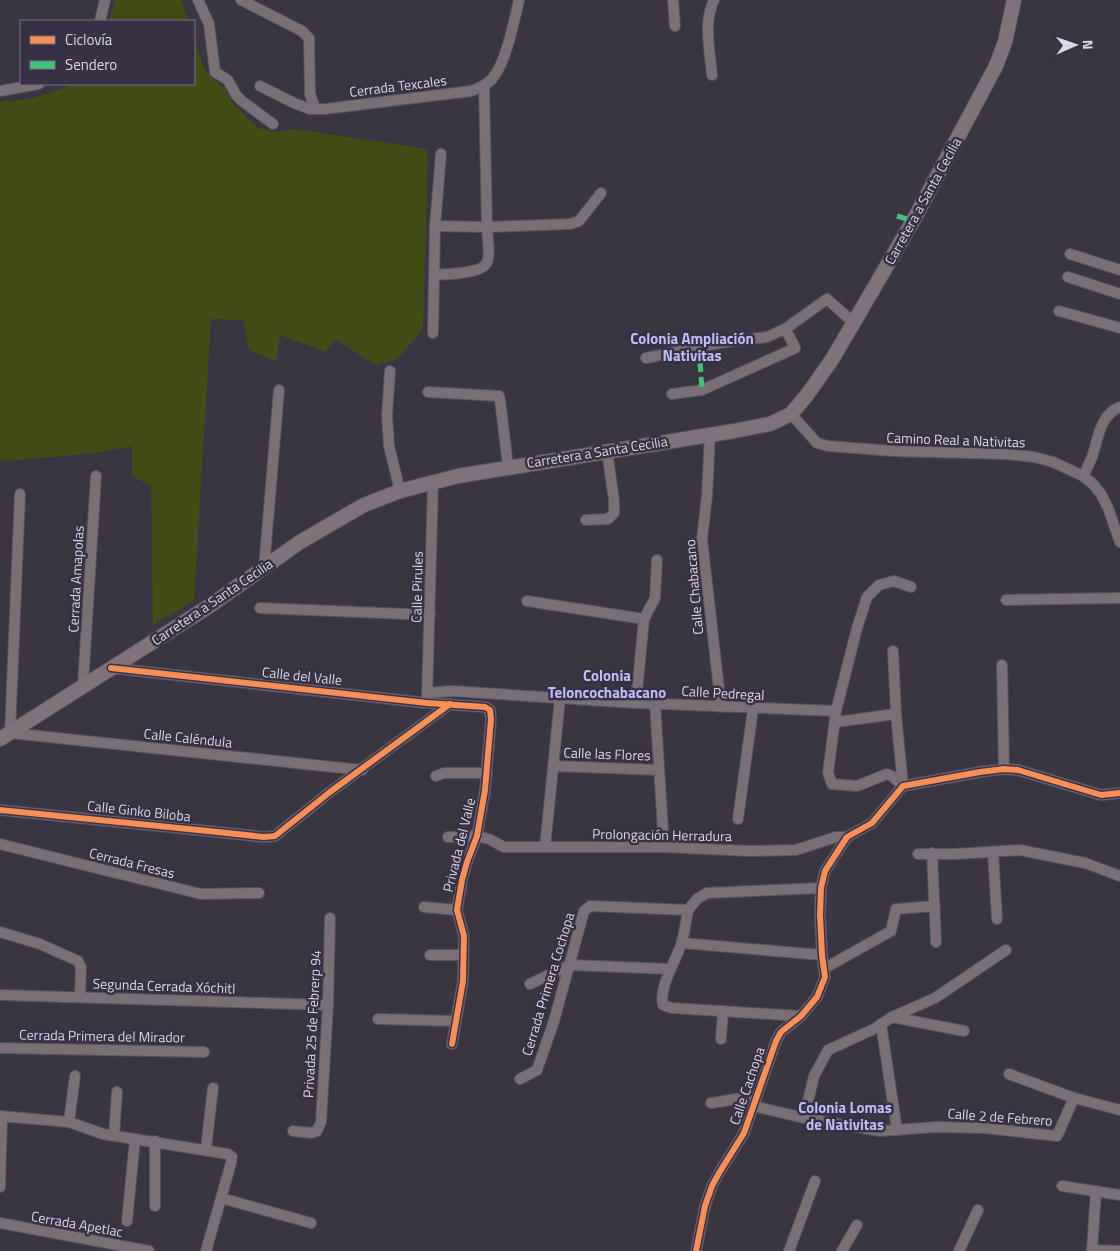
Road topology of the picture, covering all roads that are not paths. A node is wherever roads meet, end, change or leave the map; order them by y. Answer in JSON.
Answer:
{"nodes":[{"id":1,"x":105,"y":0,"type":"edge"},
{"id":2,"x":198,"y":0,"type":"edge"},
{"id":3,"x":241,"y":0,"type":"edge"},
{"id":4,"x":519,"y":0,"type":"edge"},
{"id":5,"x":673,"y":0,"type":"edge"},
{"id":6,"x":714,"y":0,"type":"edge"},
{"id":7,"x":1014,"y":0,"type":"edge"},
{"id":8,"x":100,"y":20,"type":"edge"},
{"id":9,"x":675,"y":26,"type":"dead end"},
{"id":10,"x":712,"y":75,"type":"dead end"},
{"id":11,"x":33,"y":85,"type":"edge"},
{"id":12,"x":260,"y":86,"type":"dead end"},
{"id":13,"x":484,"y":86,"type":"junction"},
{"id":14,"x":0,"y":91,"type":"edge"},
{"id":15,"x":315,"y":108,"type":"junction"},
{"id":16,"x":273,"y":124,"type":"dead end"},
{"id":17,"x":441,"y":154,"type":"dead end"},
{"id":18,"x":601,"y":193,"type":"dead end"},
{"id":19,"x":435,"y":226,"type":"junction"},
{"id":20,"x":486,"y":227,"type":"junction"},
{"id":21,"x":1070,"y":254,"type":"dead end"},
{"id":22,"x":1120,"y":270,"type":"edge"},
{"id":23,"x":435,"y":275,"type":"junction"},
{"id":24,"x":1068,"y":277,"type":"dead end"},
{"id":25,"x":1120,"y":294,"type":"edge"},
{"id":26,"x":1059,"y":311,"type":"dead end"},
{"id":27,"x":854,"y":323,"type":"junction"},
{"id":28,"x":785,"y":328,"type":"junction"},
{"id":29,"x":1120,"y":328,"type":"edge"},
{"id":30,"x":433,"y":333,"type":"dead end"},
{"id":31,"x":646,"y":358,"type":"dead end"},
{"id":32,"x":390,"y":371,"type":"dead end"},
{"id":33,"x":278,"y":390,"type":"dead end"},
{"id":34,"x":428,"y":392,"type":"dead end"},
{"id":35,"x":672,"y":394,"type":"dead end"},
{"id":36,"x":1120,"y":407,"type":"edge"},
{"id":37,"x":791,"y":414,"type":"junction"},
{"id":38,"x":710,"y":434,"type":"junction"},
{"id":39,"x":607,"y":451,"type":"junction"},
{"id":40,"x":508,"y":466,"type":"junction"},
{"id":41,"x":96,"y":476,"type":"dead end"},
{"id":42,"x":1083,"y":476,"type":"junction"},
{"id":43,"x":433,"y":482,"type":"junction"},
{"id":44,"x":400,"y":491,"type":"junction"},
{"id":45,"x":20,"y":494,"type":"dead end"},
{"id":46,"x":586,"y":520,"type":"dead end"},
{"id":47,"x":1120,"y":542,"type":"edge"},
{"id":48,"x":657,"y":560,"type":"dead end"},
{"id":49,"x":264,"y":568,"type":"junction"},
{"id":50,"x":911,"y":587,"type":"dead end"},
{"id":51,"x":1120,"y":598,"type":"edge"},
{"id":52,"x":1006,"y":600,"type":"dead end"},
{"id":53,"x":527,"y":601,"type":"dead end"},
{"id":54,"x":260,"y":608,"type":"dead end"},
{"id":55,"x":430,"y":615,"type":"junction"},
{"id":56,"x":644,"y":619,"type":"junction"},
{"id":57,"x":893,"y":651,"type":"dead end"},
{"id":58,"x":1002,"y":665,"type":"dead end"},
{"id":59,"x":111,"y":668,"type":"junction"},
{"id":60,"x":83,"y":685,"type":"junction"},
{"id":61,"x":427,"y":698,"type":"junction"},
{"id":62,"x":560,"y":698,"type":"junction"},
{"id":63,"x":636,"y":703,"type":"junction"},
{"id":64,"x":655,"y":703,"type":"junction"},
{"id":65,"x":450,"y":704,"type":"junction"},
{"id":66,"x":721,"y":707,"type":"junction"},
{"id":67,"x":753,"y":709,"type":"junction"},
{"id":68,"x":490,"y":710,"type":"joint"},
{"id":69,"x":836,"y":711,"type":"junction"},
{"id":70,"x":896,"y":714,"type":"junction"},
{"id":71,"x":836,"y":722,"type":"junction"},
{"id":72,"x":5,"y":736,"type":"edge"},
{"id":73,"x":554,"y":766,"type":"junction"},
{"id":74,"x":1004,"y":769,"type":"junction"},
{"id":75,"x":362,"y":770,"type":"junction"},
{"id":76,"x":659,"y":770,"type":"junction"},
{"id":77,"x":487,"y":773,"type":"junction"},
{"id":78,"x":436,"y":776,"type":"dead end"},
{"id":79,"x":904,"y":786,"type":"junction"},
{"id":80,"x":1120,"y":793,"type":"edge"},
{"id":81,"x":0,"y":810,"type":"edge"},
{"id":82,"x":738,"y":819,"type":"dead end"},
{"id":83,"x":477,"y":836,"type":"junction"},
{"id":84,"x":448,"y":837,"type":"dead end"},
{"id":85,"x":846,"y":837,"type":"junction"},
{"id":86,"x":0,"y":844,"type":"edge"},
{"id":87,"x":664,"y":847,"type":"junction"},
{"id":88,"x":545,"y":848,"type":"junction"},
{"id":89,"x":993,"y":852,"type":"junction"},
{"id":90,"x":918,"y":854,"type":"dead end"},
{"id":91,"x":932,"y":854,"type":"junction"},
{"id":92,"x":1120,"y":876,"type":"edge"},
{"id":93,"x":821,"y":888,"type":"junction"},
{"id":94,"x":259,"y":892,"type":"dead end"},
{"id":95,"x":935,"y":906,"type":"junction"},
{"id":96,"x":424,"y":907,"type":"dead end"},
{"id":97,"x":457,"y":910,"type":"junction"},
{"id":98,"x":688,"y":910,"type":"junction"},
{"id":99,"x":330,"y":918,"type":"dead end"},
{"id":100,"x":996,"y":919,"type":"dead end"},
{"id":101,"x":0,"y":932,"type":"edge"},
{"id":102,"x":936,"y":942,"type":"dead end"},
{"id":103,"x":682,"y":943,"type":"junction"},
{"id":104,"x":1006,"y":950,"type":"dead end"},
{"id":105,"x":430,"y":955,"type":"dead end"},
{"id":106,"x":463,"y":955,"type":"junction"},
{"id":107,"x":822,"y":955,"type":"junction"},
{"id":108,"x":570,"y":965,"type":"junction"},
{"id":109,"x":825,"y":968,"type":"junction"},
{"id":110,"x":670,"y":969,"type":"junction"},
{"id":111,"x":530,"y":984,"type":"dead end"},
{"id":112,"x":0,"y":996,"type":"edge"},
{"id":113,"x":80,"y":997,"type":"junction"},
{"id":114,"x":328,"y":1005,"type":"junction"},
{"id":115,"x":723,"y":1011,"type":"junction"},
{"id":116,"x":801,"y":1016,"type":"junction"},
{"id":117,"x":892,"y":1017,"type":"junction"},
{"id":118,"x":378,"y":1019,"type":"dead end"},
{"id":119,"x":456,"y":1021,"type":"junction"},
{"id":120,"x":881,"y":1024,"type":"junction"},
{"id":121,"x":964,"y":1031,"type":"dead end"},
{"id":122,"x":721,"y":1039,"type":"dead end"},
{"id":123,"x":452,"y":1044,"type":"dead end"},
{"id":124,"x":0,"y":1048,"type":"edge"},
{"id":125,"x":204,"y":1052,"type":"dead end"},
{"id":126,"x":1009,"y":1074,"type":"dead end"},
{"id":127,"x":75,"y":1076,"type":"dead end"},
{"id":128,"x":520,"y":1079,"type":"dead end"},
{"id":129,"x":213,"y":1088,"type":"dead end"},
{"id":130,"x":118,"y":1092,"type":"dead end"},
{"id":131,"x":756,"y":1096,"type":"junction"},
{"id":132,"x":1074,"y":1098,"type":"junction"},
{"id":133,"x":710,"y":1102,"type":"dead end"},
{"id":134,"x":753,"y":1106,"type":"junction"},
{"id":135,"x":1120,"y":1110,"type":"edge"},
{"id":136,"x":1,"y":1116,"type":"edge"},
{"id":137,"x":804,"y":1118,"type":"junction"},
{"id":138,"x":70,"y":1122,"type":"junction"},
{"id":139,"x":897,"y":1130,"type":"junction"},
{"id":140,"x":293,"y":1131,"type":"dead end"},
{"id":141,"x":114,"y":1136,"type":"junction"},
{"id":142,"x":135,"y":1139,"type":"junction"},
{"id":143,"x":154,"y":1141,"type":"junction"},
{"id":144,"x":206,"y":1149,"type":"junction"},
{"id":145,"x":815,"y":1181,"type":"dead end"},
{"id":146,"x":1062,"y":1186,"type":"dead end"},
{"id":147,"x":0,"y":1187,"type":"edge"},
{"id":148,"x":1096,"y":1191,"type":"junction"},
{"id":149,"x":1120,"y":1195,"type":"edge"},
{"id":150,"x":221,"y":1198,"type":"junction"},
{"id":151,"x":155,"y":1206,"type":"dead end"},
{"id":152,"x":978,"y":1210,"type":"dead end"},
{"id":153,"x":127,"y":1221,"type":"dead end"},
{"id":154,"x":0,"y":1223,"type":"edge"},
{"id":155,"x":311,"y":1223,"type":"dead end"},
{"id":156,"x":857,"y":1225,"type":"dead end"},
{"id":157,"x":149,"y":1251,"type":"edge"},
{"id":158,"x":206,"y":1251,"type":"edge"},
{"id":159,"x":696,"y":1251,"type":"edge"},
{"id":160,"x":789,"y":1251,"type":"edge"},
{"id":161,"x":842,"y":1251,"type":"edge"},
{"id":162,"x":959,"y":1251,"type":"edge"},
{"id":163,"x":1120,"y":1251,"type":"edge"}],
"edges":[{"from":1,"to":8,"type":"street"},
{"from":2,"to":16,"type":"street"},
{"from":3,"to":15,"type":"street"},
{"from":4,"to":13,"type":"street"},
{"from":5,"to":9,"type":"street"},
{"from":6,"to":10,"type":"street"},
{"from":7,"to":27,"type":"main road","name":"Carretera a Santa Cecilia"},
{"from":11,"to":14,"type":"street"},
{"from":12,"to":15,"type":"street","name":"Cerrada Texcales"},
{"from":13,"to":15,"type":"street","name":"Cerrada Texcales"},
{"from":13,"to":20,"type":"street"},
{"from":17,"to":19,"type":"street"},
{"from":18,"to":20,"type":"street"},
{"from":19,"to":20,"type":"street"},
{"from":19,"to":23,"type":"street"},
{"from":20,"to":23,"type":"street"},
{"from":21,"to":22,"type":"street"},
{"from":23,"to":30,"type":"street"},
{"from":24,"to":25,"type":"street"},
{"from":26,"to":29,"type":"street"},
{"from":27,"to":28,"type":"street"},
{"from":27,"to":37,"type":"main road","name":"Carretera a Santa Cecilia"},
{"from":28,"to":31,"type":"street"},
{"from":28,"to":35,"type":"street"},
{"from":32,"to":44,"type":"street"},
{"from":33,"to":49,"type":"street"},
{"from":34,"to":40,"type":"street"},
{"from":36,"to":42,"type":"street"},
{"from":37,"to":38,"type":"main road","name":"Carretera a Santa Cecilia"},
{"from":37,"to":42,"type":"street","name":"Camino Real a Nativitas"},
{"from":38,"to":39,"type":"main road","name":"Carretera a Santa Cecilia"},
{"from":38,"to":66,"type":"street","name":"Calle Chabacano"},
{"from":39,"to":40,"type":"main road","name":"Carretera a Santa Cecilia"},
{"from":39,"to":46,"type":"street"},
{"from":40,"to":43,"type":"main road","name":"Carretera a Santa Cecilia"},
{"from":41,"to":60,"type":"street","name":"Cerrada Amapolas"},
{"from":42,"to":47,"type":"street","name":"Camino Real a Nativitas"},
{"from":43,"to":44,"type":"main road","name":"Carretera a Santa Cecilia"},
{"from":43,"to":55,"type":"street","name":"Calle Pirules"},
{"from":44,"to":49,"type":"main road","name":"Carretera a Santa Cecilia"},
{"from":45,"to":72,"type":"street"},
{"from":48,"to":56,"type":"street"},
{"from":49,"to":59,"type":"main road","name":"Carretera a Santa Cecilia"},
{"from":50,"to":69,"type":"street"},
{"from":51,"to":52,"type":"street"},
{"from":53,"to":56,"type":"street"},
{"from":54,"to":55,"type":"street"},
{"from":55,"to":61,"type":"street","name":"Calle Pirules"},
{"from":56,"to":63,"type":"street"},
{"from":57,"to":70,"type":"street"},
{"from":58,"to":74,"type":"street"},
{"from":59,"to":60,"type":"main road","name":"Carretera a Santa Cecilia"},
{"from":59,"to":61,"type":"street","name":"Calle del Valle"},
{"from":60,"to":72,"type":"main road","name":"Carretera a Santa Cecilia"},
{"from":61,"to":62,"type":"street","name":"Calle Pedregal"},
{"from":61,"to":65,"type":"street","name":"Calle del Valle"},
{"from":62,"to":63,"type":"street","name":"Calle Pedregal"},
{"from":62,"to":73,"type":"street"},
{"from":63,"to":64,"type":"street","name":"Calle Pedregal"},
{"from":64,"to":66,"type":"street","name":"Calle Pedregal"},
{"from":64,"to":76,"type":"street"},
{"from":65,"to":68,"type":"street","name":"Calle del Valle"},
{"from":65,"to":75,"type":"street"},
{"from":66,"to":67,"type":"street","name":"Calle Pedregal"},
{"from":67,"to":69,"type":"street","name":"Calle Pedregal"},
{"from":67,"to":82,"type":"street"},
{"from":68,"to":77,"type":"street","name":"Privada del Valle"},
{"from":69,"to":71,"type":"street"},
{"from":70,"to":71,"type":"street"},
{"from":70,"to":79,"type":"street"},
{"from":71,"to":79,"type":"street"},
{"from":72,"to":75,"type":"street","name":"Calle Caléndula"},
{"from":73,"to":76,"type":"street","name":"Calle las Flores"},
{"from":73,"to":88,"type":"street"},
{"from":74,"to":79,"type":"street"},
{"from":74,"to":80,"type":"street"},
{"from":75,"to":81,"type":"street","name":"Calle Ginko Biloba"},
{"from":76,"to":87,"type":"street"},
{"from":77,"to":78,"type":"street"},
{"from":77,"to":83,"type":"street","name":"Privada del Valle"},
{"from":79,"to":85,"type":"street"},
{"from":83,"to":84,"type":"street"},
{"from":83,"to":88,"type":"street","name":"Prolongación Herradura"},
{"from":83,"to":97,"type":"street","name":"Privada del Valle"},
{"from":85,"to":87,"type":"street","name":"Prolongación Herradura"},
{"from":85,"to":93,"type":"street"},
{"from":86,"to":94,"type":"street","name":"Cerrada Fresas"},
{"from":87,"to":88,"type":"street","name":"Prolongación Herradura"},
{"from":89,"to":91,"type":"street"},
{"from":89,"to":92,"type":"street"},
{"from":89,"to":100,"type":"street"},
{"from":90,"to":91,"type":"street"},
{"from":91,"to":95,"type":"street"},
{"from":93,"to":98,"type":"street"},
{"from":93,"to":107,"type":"street"},
{"from":95,"to":102,"type":"street"},
{"from":95,"to":109,"type":"street"},
{"from":96,"to":97,"type":"street"},
{"from":97,"to":106,"type":"street","name":"Privada del Valle"},
{"from":98,"to":103,"type":"street"},
{"from":98,"to":108,"type":"street","name":"Cerrada Primera Cochopa"},
{"from":99,"to":114,"type":"street","name":"Privada 25 de Febrerp 94"},
{"from":101,"to":113,"type":"street"},
{"from":103,"to":107,"type":"street"},
{"from":103,"to":110,"type":"street"},
{"from":104,"to":117,"type":"street"},
{"from":105,"to":106,"type":"street"},
{"from":106,"to":119,"type":"street","name":"Privada del Valle"},
{"from":107,"to":109,"type":"street"},
{"from":108,"to":110,"type":"street"},
{"from":108,"to":111,"type":"street"},
{"from":108,"to":128,"type":"street","name":"Cerrada Primera Cochopa"},
{"from":109,"to":116,"type":"street","name":"Calle Cachopa"},
{"from":110,"to":115,"type":"street"},
{"from":112,"to":113,"type":"street","name":"Segunda Cerrada Xóchitl"},
{"from":113,"to":114,"type":"street","name":"Segunda Cerrada Xóchitl"},
{"from":114,"to":140,"type":"street","name":"Privada 25 de Febrerp 94"},
{"from":115,"to":116,"type":"street"},
{"from":115,"to":122,"type":"street"},
{"from":116,"to":131,"type":"street","name":"Calle Cachopa"},
{"from":117,"to":120,"type":"street"},
{"from":117,"to":121,"type":"street"},
{"from":118,"to":119,"type":"street"},
{"from":119,"to":123,"type":"street","name":"Privada del Valle"},
{"from":120,"to":137,"type":"street"},
{"from":120,"to":139,"type":"street"},
{"from":124,"to":125,"type":"street","name":"Cerrada Primera del Mirador"},
{"from":126,"to":132,"type":"street"},
{"from":127,"to":138,"type":"street"},
{"from":129,"to":144,"type":"street"},
{"from":130,"to":141,"type":"street"},
{"from":131,"to":133,"type":"street"},
{"from":131,"to":134,"type":"street","name":"Calle Cachopa"},
{"from":132,"to":135,"type":"street"},
{"from":132,"to":139,"type":"street","name":"Calle 2 de Febrero"},
{"from":134,"to":137,"type":"street","name":"Calle 2 de Febrero"},
{"from":134,"to":159,"type":"street","name":"Calle Cachopa"},
{"from":136,"to":138,"type":"street"},
{"from":136,"to":147,"type":"street"},
{"from":137,"to":139,"type":"street","name":"Calle 2 de Febrero"},
{"from":138,"to":141,"type":"street"},
{"from":141,"to":142,"type":"street"},
{"from":142,"to":143,"type":"street"},
{"from":142,"to":153,"type":"street"},
{"from":143,"to":144,"type":"street"},
{"from":143,"to":151,"type":"street"},
{"from":144,"to":150,"type":"street"},
{"from":145,"to":160,"type":"street"},
{"from":146,"to":148,"type":"street"},
{"from":148,"to":149,"type":"street"},
{"from":148,"to":163,"type":"street"},
{"from":150,"to":155,"type":"street"},
{"from":150,"to":158,"type":"street"},
{"from":152,"to":162,"type":"street"},
{"from":154,"to":157,"type":"street","name":"Cerrada Apetlac"},
{"from":156,"to":161,"type":"street"}]}
